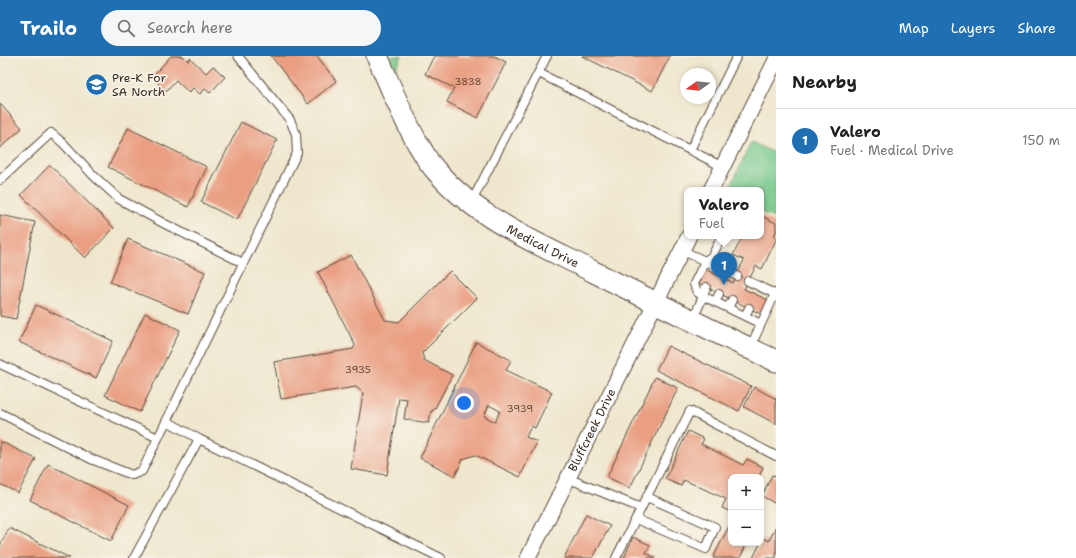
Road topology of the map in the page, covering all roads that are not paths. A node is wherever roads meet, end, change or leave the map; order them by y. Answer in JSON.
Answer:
{"nodes":[{"id":1,"x":238,"y":56,"type":"edge"},
{"id":2,"x":377,"y":56,"type":"edge"},
{"id":3,"x":547,"y":56,"type":"edge"},
{"id":4,"x":737,"y":56,"type":"edge"},
{"id":5,"x":776,"y":60,"type":"edge"},
{"id":6,"x":538,"y":73,"type":"junction"},
{"id":7,"x":690,"y":150,"type":"junction"},
{"id":8,"x":723,"y":167,"type":"junction"},
{"id":9,"x":0,"y":180,"type":"edge"},
{"id":10,"x":713,"y":187,"type":"edge"},
{"id":11,"x":471,"y":203,"type":"junction"},
{"id":12,"x":687,"y":239,"type":"edge"},
{"id":13,"x":720,"y":239,"type":"edge"},
{"id":14,"x":681,"y":250,"type":"junction"},
{"id":15,"x":704,"y":261,"type":"junction"},
{"id":16,"x":243,"y":263,"type":"junction"},
{"id":17,"x":731,"y":276,"type":"dead end"},
{"id":18,"x":748,"y":281,"type":"dead end"},
{"id":19,"x":706,"y":287,"type":"dead end"},
{"id":20,"x":775,"y":292,"type":"edge"},
{"id":21,"x":720,"y":294,"type":"dead end"},
{"id":22,"x":703,"y":296,"type":"junction"},
{"id":23,"x":732,"y":300,"type":"dead end"},
{"id":24,"x":715,"y":302,"type":"junction"},
{"id":25,"x":655,"y":303,"type":"junction"},
{"id":26,"x":728,"y":308,"type":"junction"},
{"id":27,"x":693,"y":321,"type":"junction"},
{"id":28,"x":761,"y":324,"type":"junction"},
{"id":29,"x":750,"y":349,"type":"junction"},
{"id":30,"x":776,"y":361,"type":"edge"},
{"id":31,"x":0,"y":364,"type":"edge"},
{"id":32,"x":0,"y":413,"type":"edge"},
{"id":33,"x":166,"y":421,"type":"junction"},
{"id":34,"x":158,"y":438,"type":"junction"},
{"id":35,"x":199,"y":439,"type":"junction"},
{"id":36,"x":776,"y":456,"type":"edge"},
{"id":37,"x":567,"y":478,"type":"junction"},
{"id":38,"x":647,"y":497,"type":"junction"},
{"id":39,"x":642,"y":508,"type":"junction"},
{"id":40,"x":636,"y":519,"type":"junction"},
{"id":41,"x":134,"y":558,"type":"edge"},
{"id":42,"x":441,"y":558,"type":"edge"},
{"id":43,"x":528,"y":558,"type":"edge"},
{"id":44,"x":616,"y":558,"type":"edge"}],
"edges":[{"from":1,"to":16,"type":"lane"},
{"from":2,"to":11,"type":"street","name":"Medical Drive"},
{"from":3,"to":6,"type":"lane"},
{"from":4,"to":7,"type":"lane"},
{"from":5,"to":8,"type":"street"},
{"from":6,"to":7,"type":"lane"},
{"from":6,"to":11,"type":"lane"},
{"from":7,"to":8,"type":"lane"},
{"from":8,"to":10,"type":"street"},
{"from":9,"to":16,"type":"lane"},
{"from":11,"to":25,"type":"street","name":"Medical Drive"},
{"from":12,"to":14,"type":"street","name":"Bluffcreek Drive"},
{"from":13,"to":15,"type":"lane"},
{"from":14,"to":15,"type":"lane"},
{"from":14,"to":25,"type":"street","name":"Bluffcreek Drive"},
{"from":15,"to":17,"type":"lane"},
{"from":15,"to":22,"type":"lane"},
{"from":16,"to":33,"type":"lane"},
{"from":18,"to":20,"type":"lane"},
{"from":19,"to":22,"type":"lane"},
{"from":20,"to":28,"type":"lane"},
{"from":21,"to":24,"type":"lane"},
{"from":22,"to":24,"type":"lane"},
{"from":22,"to":27,"type":"lane"},
{"from":23,"to":26,"type":"lane"},
{"from":24,"to":26,"type":"lane"},
{"from":25,"to":27,"type":"street","name":"Medical Drive"},
{"from":25,"to":37,"type":"street","name":"Bluffcreek Drive"},
{"from":26,"to":28,"type":"lane"},
{"from":27,"to":29,"type":"street","name":"Medical Drive"},
{"from":28,"to":29,"type":"lane"},
{"from":29,"to":30,"type":"street","name":"Medical Drive"},
{"from":31,"to":34,"type":"lane"},
{"from":32,"to":34,"type":"lane"},
{"from":33,"to":34,"type":"lane"},
{"from":33,"to":35,"type":"lane"},
{"from":35,"to":41,"type":"lane"},
{"from":35,"to":42,"type":"lane"},
{"from":36,"to":38,"type":"lane"},
{"from":37,"to":39,"type":"lane"},
{"from":37,"to":43,"type":"street","name":"Bluffcreek Drive"},
{"from":38,"to":39,"type":"lane"},
{"from":38,"to":40,"type":"lane"},
{"from":39,"to":40,"type":"lane"},
{"from":40,"to":44,"type":"lane"}]}
